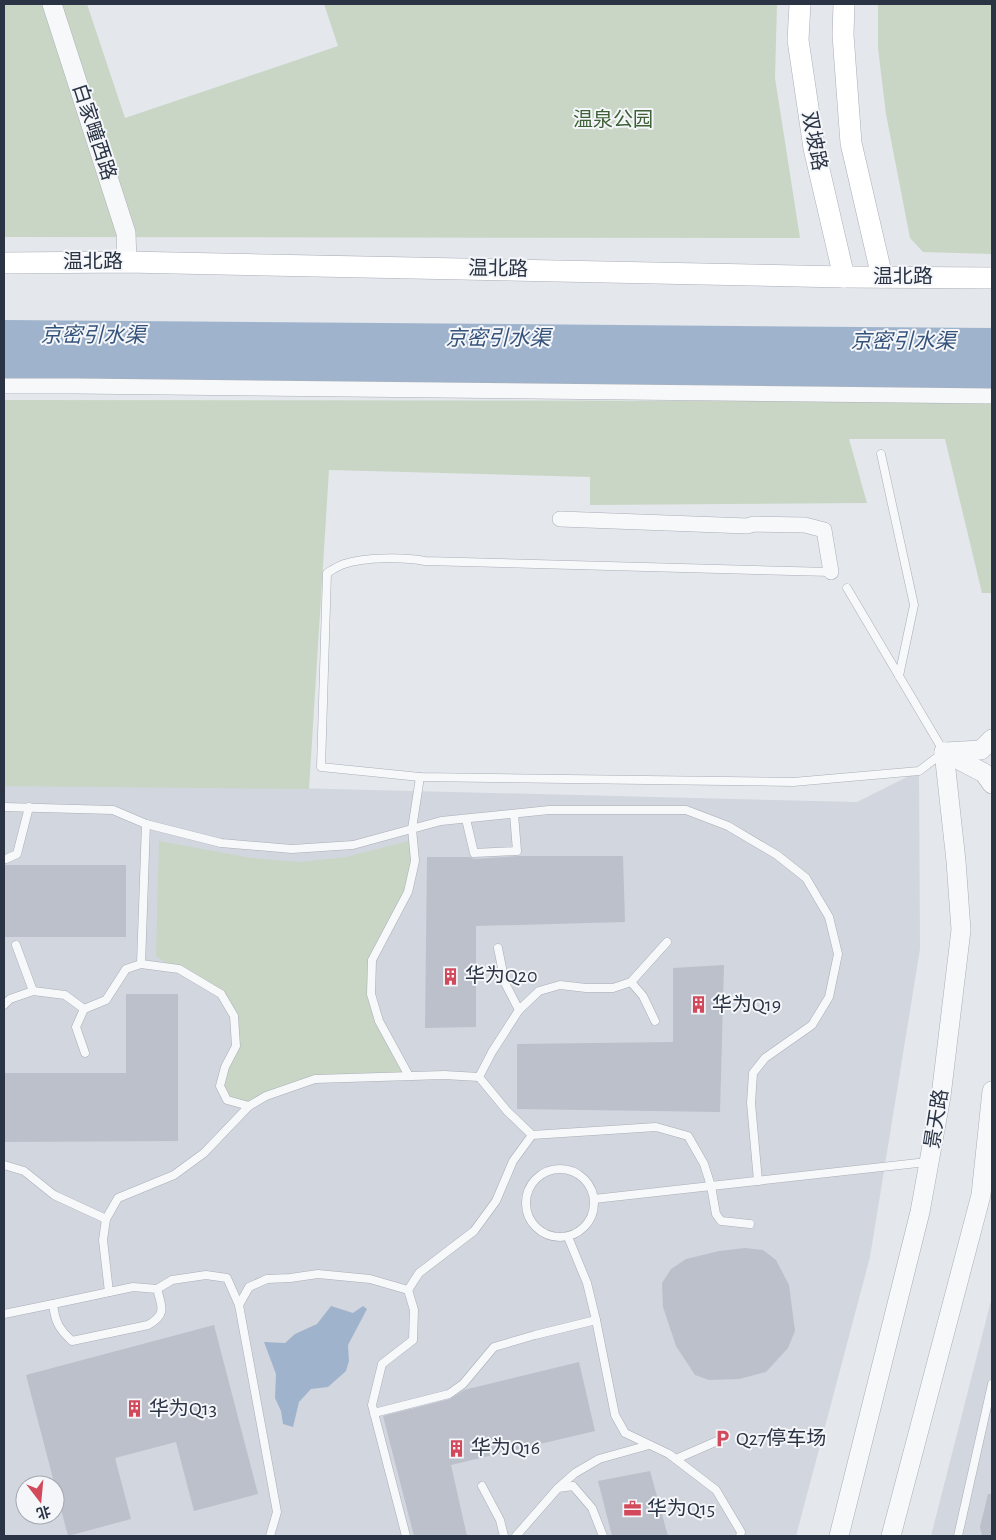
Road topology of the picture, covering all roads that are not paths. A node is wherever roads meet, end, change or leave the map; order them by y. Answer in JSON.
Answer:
{"nodes":[{"id":1,"x":52,"y":4,"type":"edge"},
{"id":2,"x":800,"y":4,"type":"edge"},
{"id":3,"x":844,"y":4,"type":"edge"},
{"id":4,"x":4,"y":262,"type":"edge"},
{"id":5,"x":128,"y":262,"type":"junction"},
{"id":6,"x":844,"y":276,"type":"junction"},
{"id":7,"x":882,"y":277,"type":"junction"},
{"id":8,"x":992,"y":278,"type":"edge"},
{"id":9,"x":4,"y":386,"type":"edge"},
{"id":10,"x":992,"y":396,"type":"edge"},
{"id":11,"x":881,"y":454,"type":"dead end"},
{"id":12,"x":560,"y":519,"type":"dead end"},
{"id":13,"x":831,"y":572,"type":"joint"},
{"id":14,"x":847,"y":588,"type":"dead end"},
{"id":15,"x":899,"y":676,"type":"junction"},
{"id":16,"x":992,"y":739,"type":"edge"},
{"id":17,"x":944,"y":752,"type":"junction"},
{"id":18,"x":420,"y":777,"type":"junction"},
{"id":19,"x":992,"y":784,"type":"edge"},
{"id":20,"x":4,"y":806,"type":"edge"},
{"id":21,"x":29,"y":807,"type":"junction"},
{"id":22,"x":514,"y":814,"type":"junction"},
{"id":23,"x":466,"y":818,"type":"junction"},
{"id":24,"x":146,"y":824,"type":"junction"},
{"id":25,"x":412,"y":829,"type":"junction"},
{"id":26,"x":4,"y":858,"type":"edge"},
{"id":27,"x":667,"y":942,"type":"dead end"},
{"id":28,"x":16,"y":945,"type":"dead end"},
{"id":29,"x":498,"y":948,"type":"dead end"},
{"id":30,"x":141,"y":964,"type":"junction"},
{"id":31,"x":631,"y":982,"type":"junction"},
{"id":32,"x":33,"y":991,"type":"junction"},
{"id":33,"x":4,"y":1005,"type":"edge"},
{"id":34,"x":84,"y":1009,"type":"junction"},
{"id":35,"x":519,"y":1010,"type":"junction"},
{"id":36,"x":655,"y":1021,"type":"dead end"},
{"id":37,"x":85,"y":1053,"type":"dead end"},
{"id":38,"x":409,"y":1076,"type":"junction"},
{"id":39,"x":479,"y":1077,"type":"junction"},
{"id":40,"x":992,"y":1091,"type":"edge"},
{"id":41,"x":249,"y":1106,"type":"junction"},
{"id":42,"x":532,"y":1135,"type":"junction"},
{"id":43,"x":989,"y":1158,"type":"edge"},
{"id":44,"x":929,"y":1162,"type":"junction"},
{"id":45,"x":4,"y":1165,"type":"edge"},
{"id":46,"x":758,"y":1181,"type":"junction"},
{"id":47,"x":711,"y":1186,"type":"junction"},
{"id":48,"x":594,"y":1199,"type":"junction"},
{"id":49,"x":106,"y":1218,"type":"junction"},
{"id":50,"x":750,"y":1224,"type":"dead end"},
{"id":51,"x":568,"y":1238,"type":"junction"},
{"id":52,"x":157,"y":1289,"type":"junction"},
{"id":53,"x":408,"y":1290,"type":"junction"},
{"id":54,"x":109,"y":1292,"type":"junction"},
{"id":55,"x":53,"y":1304,"type":"junction"},
{"id":56,"x":239,"y":1305,"type":"junction"},
{"id":57,"x":4,"y":1314,"type":"edge"},
{"id":58,"x":596,"y":1320,"type":"junction"},
{"id":59,"x":992,"y":1384,"type":"edge"},
{"id":60,"x":374,"y":1413,"type":"junction"},
{"id":61,"x":722,"y":1439,"type":"dead end"},
{"id":62,"x":649,"y":1445,"type":"junction"},
{"id":63,"x":676,"y":1459,"type":"junction"},
{"id":64,"x":482,"y":1486,"type":"dead end"},
{"id":65,"x":558,"y":1488,"type":"junction"},
{"id":66,"x":270,"y":1536,"type":"edge"},
{"id":67,"x":406,"y":1536,"type":"edge"},
{"id":68,"x":504,"y":1536,"type":"edge"},
{"id":69,"x":516,"y":1536,"type":"edge"},
{"id":70,"x":603,"y":1536,"type":"edge"},
{"id":71,"x":740,"y":1536,"type":"edge"},
{"id":72,"x":839,"y":1536,"type":"edge"},
{"id":73,"x":891,"y":1536,"type":"edge"},
{"id":74,"x":958,"y":1536,"type":"edge"}],
"edges":[{"from":1,"to":5,"type":"street","name":"白家疃西路"},
{"from":2,"to":6,"type":"main road","name":"双坡路"},
{"from":3,"to":7,"type":"main road","name":"双坡路"},
{"from":4,"to":5,"type":"main road","name":"温北路"},
{"from":5,"to":6,"type":"main road","name":"温北路"},
{"from":6,"to":7,"type":"main road","name":"温北路"},
{"from":7,"to":8,"type":"main road","name":"温北路"},
{"from":9,"to":10,"type":"street"},
{"from":11,"to":15,"type":"lane"},
{"from":12,"to":13,"type":"street"},
{"from":13,"to":18,"type":"lane"},
{"from":14,"to":15,"type":"lane"},
{"from":15,"to":17,"type":"lane"},
{"from":16,"to":17,"type":"street"},
{"from":17,"to":18,"type":"lane"},
{"from":17,"to":19,"type":"street"},
{"from":17,"to":44,"type":"street","name":"景天路"},
{"from":18,"to":25,"type":"lane"},
{"from":20,"to":21,"type":"lane"},
{"from":21,"to":24,"type":"lane"},
{"from":21,"to":26,"type":"lane"},
{"from":22,"to":23,"type":"lane"},
{"from":22,"to":23,"type":"lane"},
{"from":22,"to":46,"type":"lane"},
{"from":23,"to":25,"type":"lane"},
{"from":24,"to":25,"type":"lane"},
{"from":24,"to":30,"type":"lane"},
{"from":25,"to":38,"type":"lane"},
{"from":27,"to":31,"type":"lane"},
{"from":28,"to":32,"type":"lane"},
{"from":29,"to":35,"type":"lane"},
{"from":30,"to":34,"type":"lane"},
{"from":30,"to":41,"type":"lane"},
{"from":31,"to":35,"type":"lane"},
{"from":31,"to":36,"type":"lane"},
{"from":32,"to":33,"type":"lane"},
{"from":32,"to":34,"type":"lane"},
{"from":34,"to":37,"type":"lane"},
{"from":35,"to":39,"type":"lane"},
{"from":38,"to":39,"type":"lane"},
{"from":38,"to":41,"type":"lane"},
{"from":39,"to":42,"type":"lane"},
{"from":40,"to":43,"type":"street"},
{"from":41,"to":49,"type":"lane"},
{"from":42,"to":47,"type":"lane"},
{"from":42,"to":53,"type":"lane"},
{"from":43,"to":73,"type":"street"},
{"from":44,"to":46,"type":"lane"},
{"from":44,"to":72,"type":"street","name":"景天路"},
{"from":45,"to":49,"type":"lane"},
{"from":46,"to":47,"type":"lane"},
{"from":47,"to":48,"type":"lane"},
{"from":47,"to":50,"type":"lane"},
{"from":48,"to":51,"type":"lane"},
{"from":48,"to":51,"type":"lane"},
{"from":49,"to":54,"type":"lane"},
{"from":51,"to":58,"type":"lane"},
{"from":52,"to":54,"type":"lane"},
{"from":52,"to":55,"type":"lane"},
{"from":52,"to":56,"type":"lane"},
{"from":53,"to":56,"type":"lane"},
{"from":53,"to":60,"type":"lane"},
{"from":54,"to":55,"type":"lane"},
{"from":55,"to":57,"type":"lane"},
{"from":56,"to":66,"type":"lane"},
{"from":58,"to":60,"type":"lane"},
{"from":58,"to":62,"type":"lane"},
{"from":59,"to":74,"type":"lane"},
{"from":60,"to":67,"type":"lane"},
{"from":61,"to":63,"type":"lane"},
{"from":62,"to":63,"type":"lane"},
{"from":62,"to":65,"type":"lane"},
{"from":63,"to":71,"type":"lane"},
{"from":64,"to":68,"type":"lane"},
{"from":65,"to":69,"type":"lane"},
{"from":65,"to":70,"type":"lane"}]}
